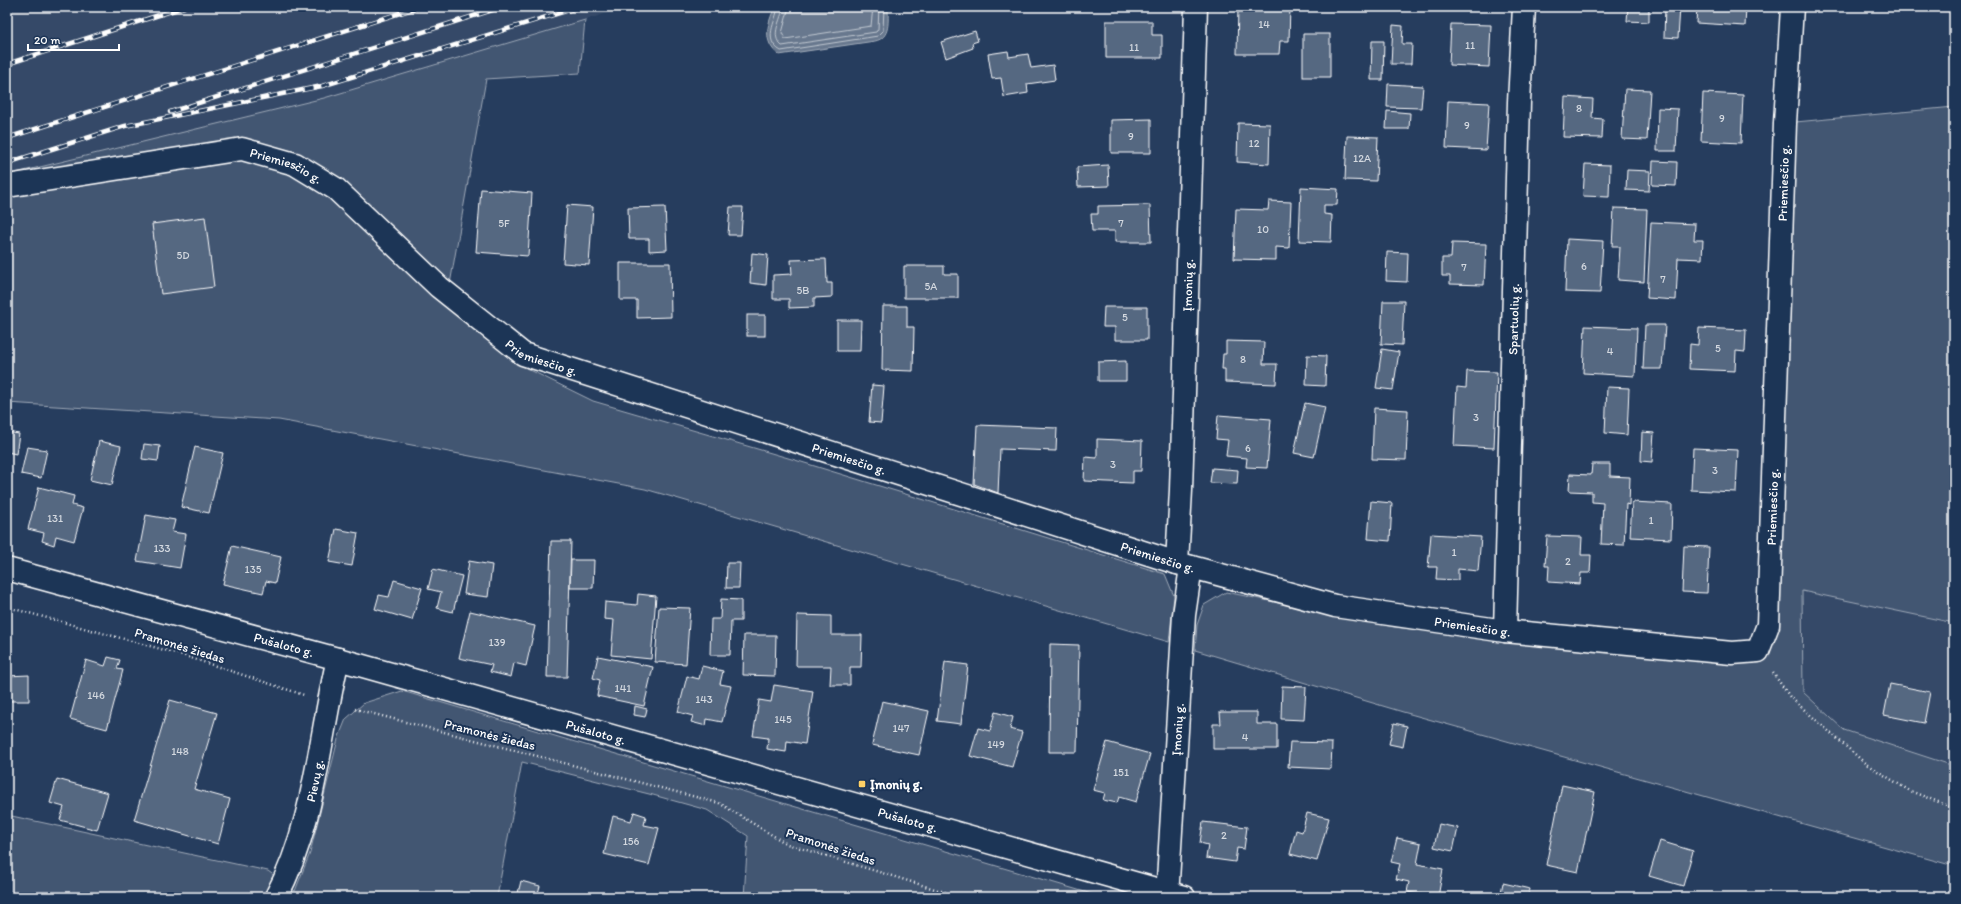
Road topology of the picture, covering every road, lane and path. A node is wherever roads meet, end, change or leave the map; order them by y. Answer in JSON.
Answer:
{"nodes":[{"id":1,"x":1196,"y":7,"type":"edge"},
{"id":2,"x":1524,"y":7,"type":"edge"},
{"id":3,"x":1792,"y":7,"type":"edge"},
{"id":4,"x":7,"y":186,"type":"edge"},
{"id":5,"x":1184,"y":565,"type":"junction"},
{"id":6,"x":7,"y":569,"type":"edge"},
{"id":7,"x":7,"y":607,"type":"edge"},
{"id":8,"x":1505,"y":631,"type":"junction"},
{"id":9,"x":1758,"y":651,"type":"junction"},
{"id":10,"x":338,"y":659,"type":"junction"},
{"id":11,"x":328,"y":702,"type":"junction"},
{"id":12,"x":1954,"y":808,"type":"edge"},
{"id":13,"x":1173,"y":896,"type":"edge"},
{"id":14,"x":276,"y":897,"type":"edge"},
{"id":15,"x":961,"y":897,"type":"edge"}],
"edges":[{"from":1,"to":5,"type":"street","name":"Įmonių g."},
{"from":2,"to":8,"type":"street","name":"Spartuolių g."},
{"from":3,"to":9,"type":"street","name":"Priemiesčio g."},
{"from":4,"to":5,"type":"street","name":"Priemiesčio g."},
{"from":5,"to":8,"type":"street","name":"Priemiesčio g."},
{"from":5,"to":13,"type":"street","name":"Įmonių g."},
{"from":6,"to":10,"type":"street","name":"Pušaloto g."},
{"from":7,"to":11,"type":"path","name":"Pramonės žiedas"},
{"from":8,"to":9,"type":"street","name":"Priemiesčio g."},
{"from":9,"to":12,"type":"path"},
{"from":10,"to":11,"type":"street","name":"Pievų g."},
{"from":10,"to":13,"type":"street","name":"Pušaloto g."},
{"from":11,"to":14,"type":"street","name":"Pievų g."},
{"from":11,"to":15,"type":"path","name":"Pramonės žiedas"}]}
